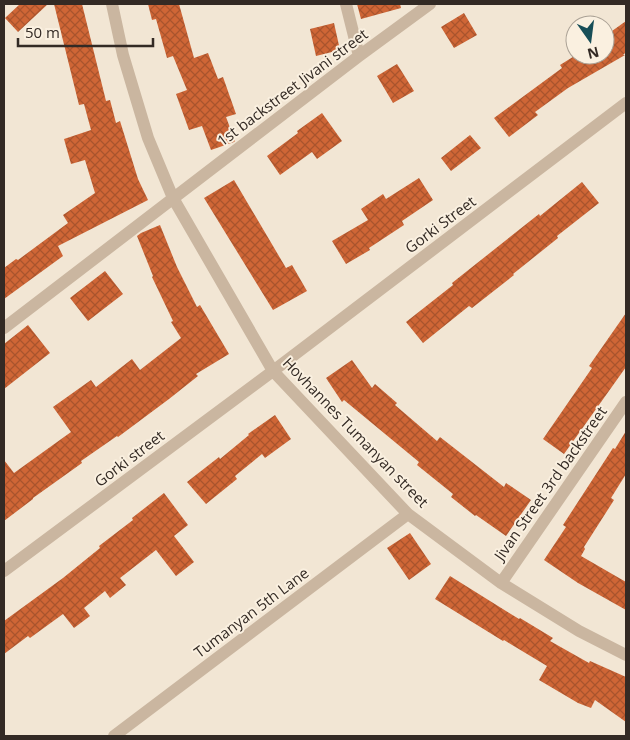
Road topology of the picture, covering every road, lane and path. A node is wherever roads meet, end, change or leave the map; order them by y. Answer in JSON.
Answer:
{"nodes":[{"id":1,"x":112,"y":4,"type":"edge"},
{"id":2,"x":346,"y":4,"type":"edge"},
{"id":3,"x":430,"y":4,"type":"edge"},
{"id":4,"x":359,"y":56,"type":"junction"},
{"id":5,"x":626,"y":103,"type":"edge"},
{"id":6,"x":173,"y":198,"type":"junction"},
{"id":7,"x":4,"y":328,"type":"edge"},
{"id":8,"x":273,"y":371,"type":"junction"},
{"id":9,"x":626,"y":402,"type":"edge"},
{"id":10,"x":408,"y":514,"type":"junction"},
{"id":11,"x":4,"y":571,"type":"edge"},
{"id":12,"x":501,"y":583,"type":"junction"},
{"id":13,"x":626,"y":655,"type":"edge"},
{"id":14,"x":114,"y":736,"type":"edge"}],
"edges":[{"from":1,"to":6,"type":"street","name":"Hovhannes Tumanyan street"},
{"from":2,"to":4,"type":"street"},
{"from":3,"to":4,"type":"street","name":"1st backstreet Jivani street"},
{"from":4,"to":6,"type":"street","name":"1st backstreet Jivani street"},
{"from":5,"to":8,"type":"street","name":"Gorki Street"},
{"from":6,"to":7,"type":"street","name":"1st backstreet Jivani street"},
{"from":6,"to":8,"type":"street","name":"Hovhannes Tumanyan street"},
{"from":8,"to":10,"type":"street","name":"Hovhannes Tumanyan street"},
{"from":8,"to":11,"type":"street","name":"Gorki street"},
{"from":9,"to":12,"type":"street","name":"Jivan Street 3rd backstreet"},
{"from":10,"to":12,"type":"street","name":"Hovhannes Tumanyan street"},
{"from":10,"to":14,"type":"street","name":"Tumanyan 5th Lane"},
{"from":12,"to":13,"type":"street","name":"Hovhannes Tumanyan street"}]}
